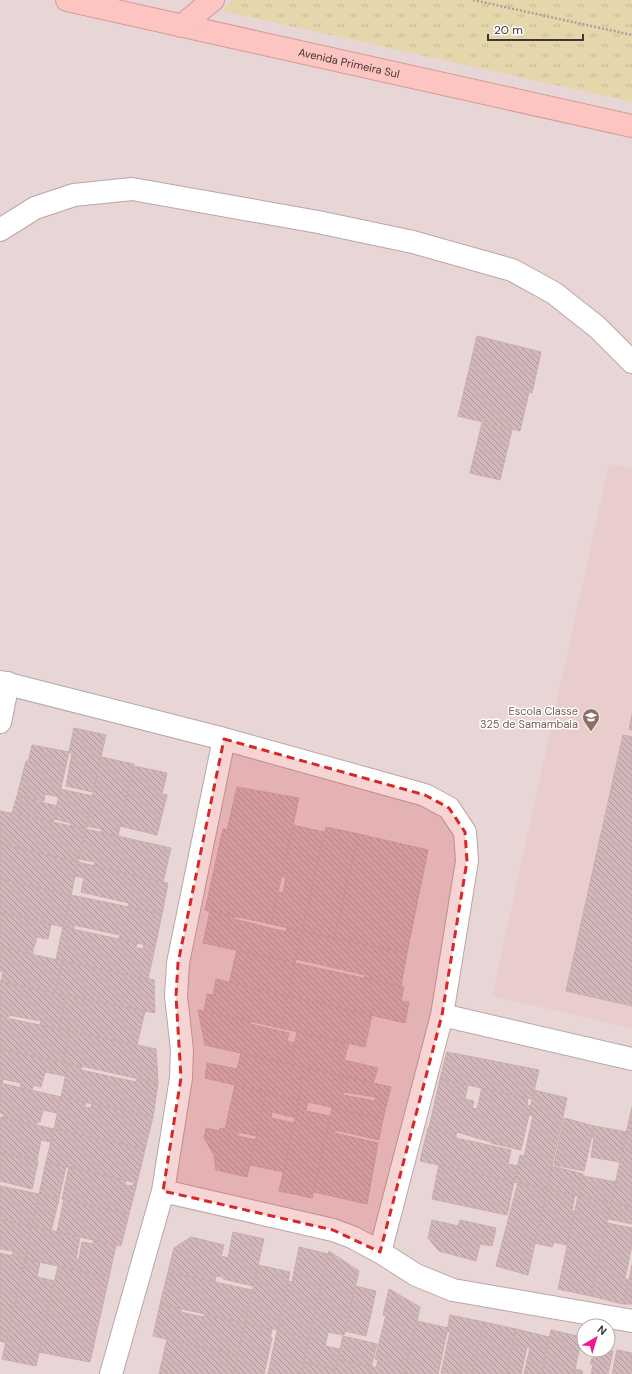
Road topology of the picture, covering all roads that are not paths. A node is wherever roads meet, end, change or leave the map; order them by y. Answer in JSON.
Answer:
{"nodes":[{"id":1,"x":67,"y":0,"type":"edge"},
{"id":2,"x":213,"y":0,"type":"edge"},
{"id":3,"x":181,"y":26,"type":"junction"},
{"id":4,"x":632,"y":126,"type":"edge"},
{"id":5,"x":0,"y":230,"type":"edge"},
{"id":6,"x":632,"y":362,"type":"edge"},
{"id":7,"x":4,"y":682,"type":"edge"},
{"id":8,"x":0,"y":722,"type":"edge"},
{"id":9,"x":224,"y":739,"type":"junction"},
{"id":10,"x":442,"y":1015,"type":"junction"},
{"id":11,"x":632,"y":1059,"type":"edge"},
{"id":12,"x":163,"y":1192,"type":"junction"},
{"id":13,"x":380,"y":1252,"type":"junction"},
{"id":14,"x":632,"y":1321,"type":"edge"},
{"id":15,"x":111,"y":1374,"type":"edge"}],
"edges":[{"from":1,"to":3,"type":"street","name":"Avenida Primeira Sul"},
{"from":2,"to":3,"type":"street"},
{"from":3,"to":4,"type":"street","name":"Avenida Primeira Sul"},
{"from":5,"to":6,"type":"street"},
{"from":7,"to":8,"type":"street"},
{"from":7,"to":9,"type":"street"},
{"from":9,"to":10,"type":"street"},
{"from":9,"to":12,"type":"street"},
{"from":10,"to":11,"type":"street"},
{"from":10,"to":13,"type":"street"},
{"from":12,"to":13,"type":"street"},
{"from":12,"to":15,"type":"street"},
{"from":13,"to":14,"type":"street"}]}
